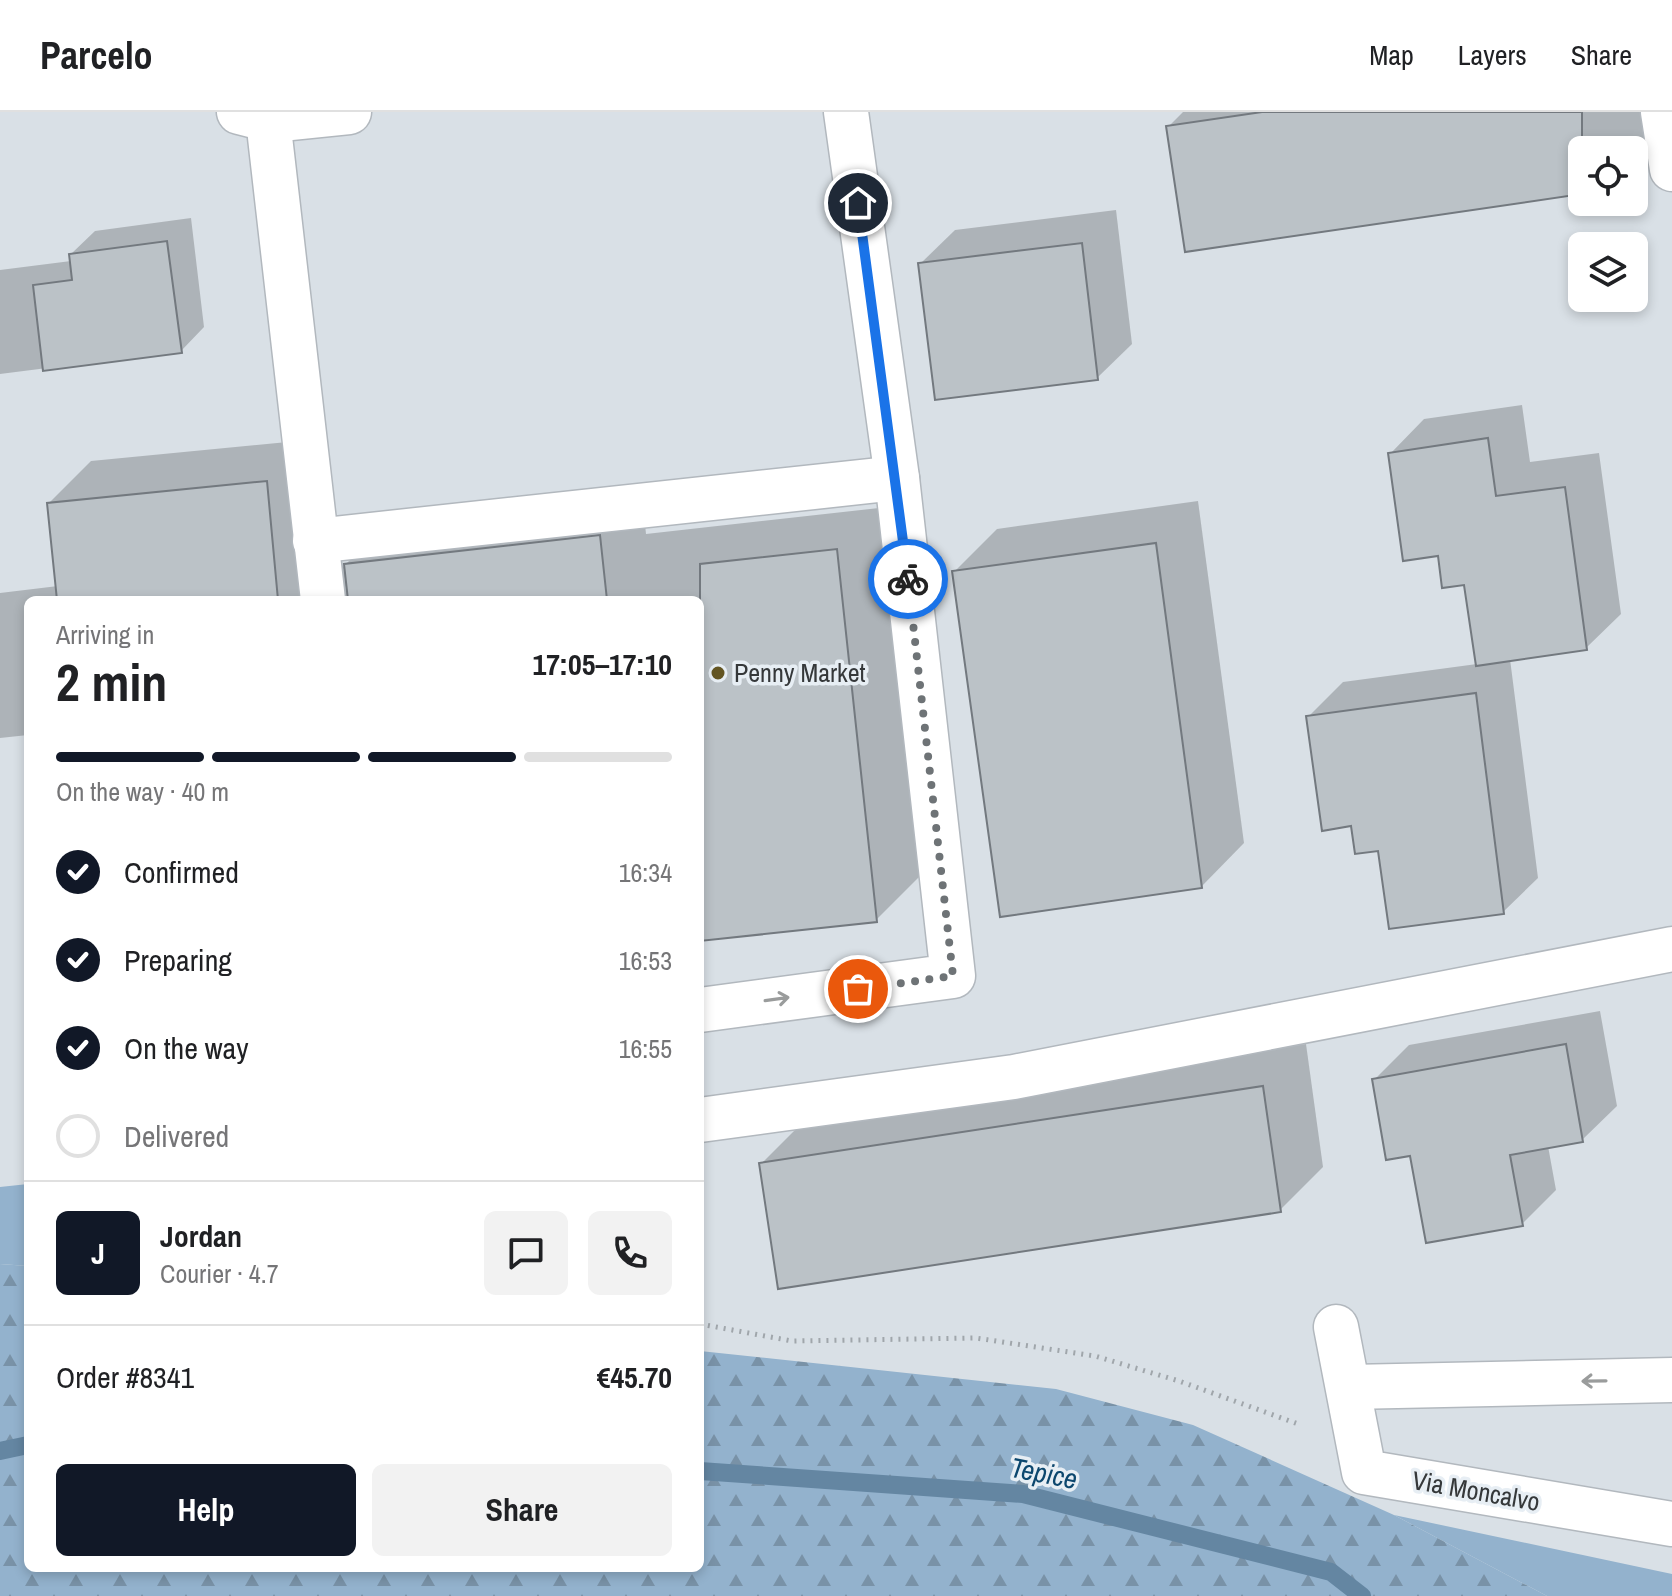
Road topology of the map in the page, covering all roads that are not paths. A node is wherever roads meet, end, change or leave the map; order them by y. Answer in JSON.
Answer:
{"nodes":[{"id":1,"x":349,"y":112,"type":"edge"},
{"id":2,"x":846,"y":112,"type":"edge"},
{"id":3,"x":1663,"y":112,"type":"edge"},
{"id":4,"x":260,"y":116,"type":"edge"},
{"id":5,"x":1672,"y":169,"type":"edge"},
{"id":6,"x":897,"y":478,"type":"junction"},
{"id":7,"x":315,"y":541,"type":"junction"},
{"id":8,"x":322,"y":596,"type":"edge"},
{"id":9,"x":1672,"y":949,"type":"edge"},
{"id":10,"x":704,"y":1009,"type":"edge"},
{"id":11,"x":704,"y":1119,"type":"edge"},
{"id":12,"x":1336,"y":1327,"type":"dead end"},
{"id":13,"x":1672,"y":1380,"type":"edge"},
{"id":14,"x":1350,"y":1387,"type":"junction"},
{"id":15,"x":1672,"y":1524,"type":"edge"}],
"edges":[{"from":1,"to":4,"type":"street"},
{"from":2,"to":6,"type":"street"},
{"from":3,"to":5,"type":"street"},
{"from":4,"to":7,"type":"street"},
{"from":6,"to":7,"type":"street"},
{"from":10,"to":6,"type":"street","one_way":true},
{"from":7,"to":8,"type":"street"},
{"from":9,"to":11,"type":"street"},
{"from":12,"to":14,"type":"street","name":"Via Moncalvo"},
{"from":13,"to":14,"type":"street","one_way":true},
{"from":14,"to":15,"type":"street","name":"Via Moncalvo"}]}
